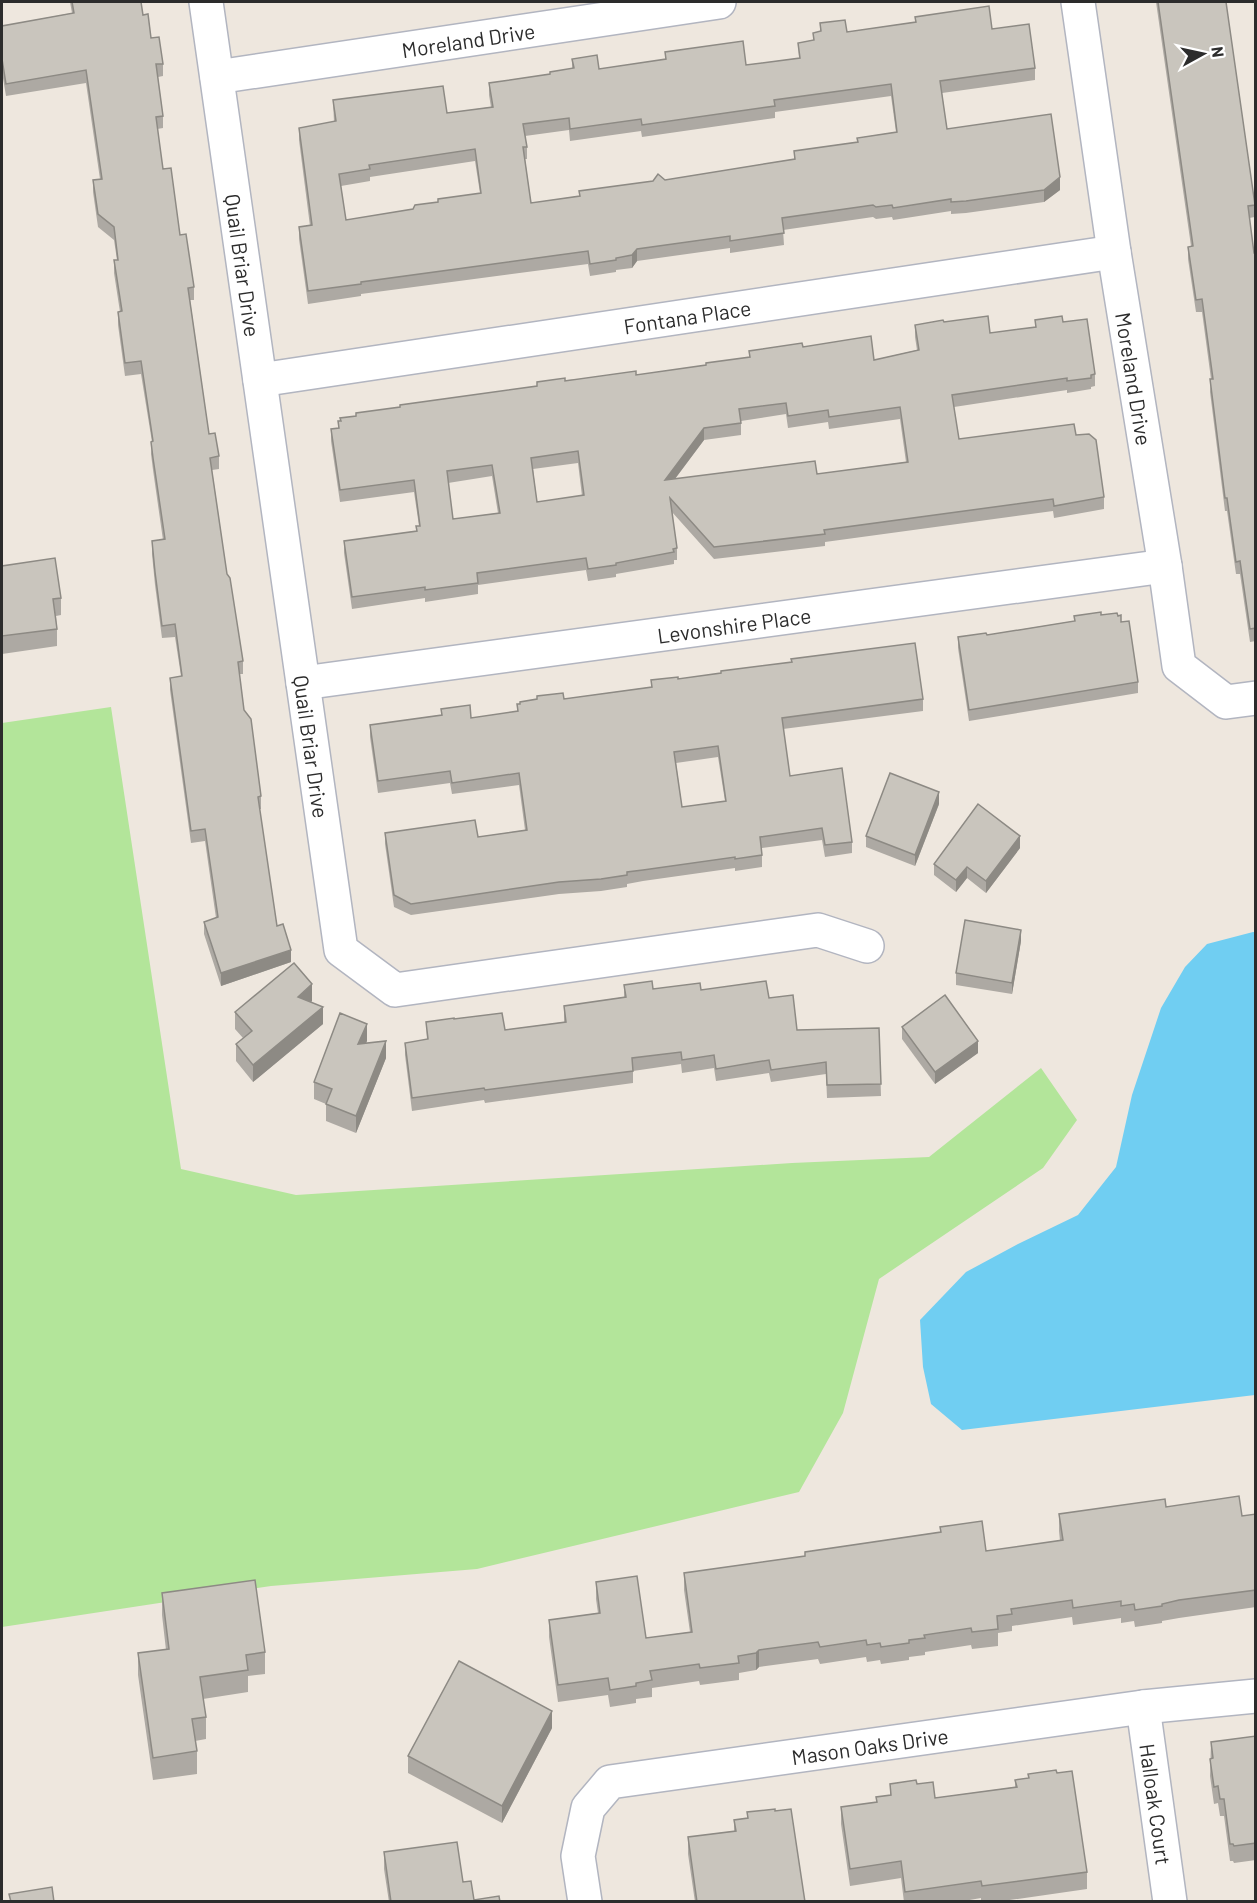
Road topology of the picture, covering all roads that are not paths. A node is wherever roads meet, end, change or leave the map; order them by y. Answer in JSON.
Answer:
{"nodes":[{"id":1,"x":206,"y":2,"type":"edge"},
{"id":2,"x":719,"y":2,"type":"edge"},
{"id":3,"x":1078,"y":2,"type":"edge"},
{"id":4,"x":217,"y":77,"type":"junction"},
{"id":5,"x":1114,"y":252,"type":"junction"},
{"id":6,"x":260,"y":380,"type":"junction"},
{"id":7,"x":1165,"y":566,"type":"junction"},
{"id":8,"x":303,"y":683,"type":"junction"},
{"id":9,"x":1256,"y":698,"type":"edge"},
{"id":10,"x":867,"y":946,"type":"dead end"},
{"id":11,"x":1256,"y":1696,"type":"edge"},
{"id":12,"x":1143,"y":1707,"type":"junction"},
{"id":13,"x":585,"y":1902,"type":"edge"},
{"id":14,"x":1170,"y":1902,"type":"edge"}],
"edges":[{"from":1,"to":4,"type":"street","name":"Quail Briar Drive"},
{"from":2,"to":4,"type":"street","name":"Moreland Drive"},
{"from":3,"to":5,"type":"street","name":"Moreland Drive"},
{"from":4,"to":6,"type":"street","name":"Quail Briar Drive"},
{"from":5,"to":6,"type":"street","name":"Fontana Place"},
{"from":5,"to":7,"type":"street","name":"Moreland Drive"},
{"from":6,"to":8,"type":"street","name":"Quail Briar Drive"},
{"from":7,"to":8,"type":"street","name":"Levonshire Place"},
{"from":7,"to":9,"type":"street","name":"Moreland Drive"},
{"from":8,"to":10,"type":"street","name":"Quail Briar Drive"},
{"from":11,"to":12,"type":"street","name":"Mason Oaks Drive"},
{"from":12,"to":13,"type":"street","name":"Mason Oaks Drive"},
{"from":12,"to":14,"type":"street","name":"Halloak Court"}]}
